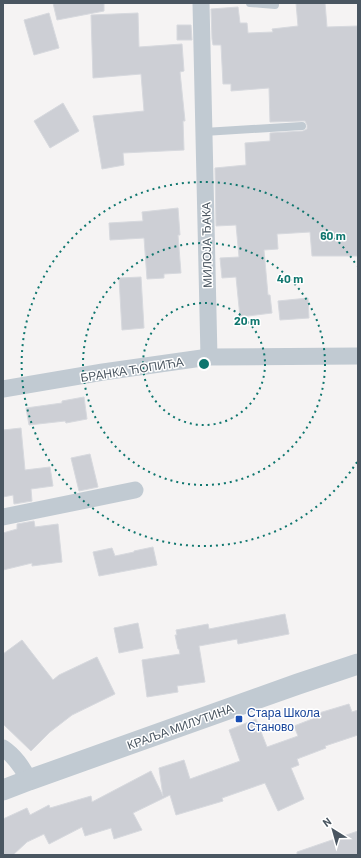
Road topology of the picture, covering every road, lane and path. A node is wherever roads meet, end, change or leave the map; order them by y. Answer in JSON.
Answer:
{"nodes":[{"id":1,"x":201,"y":3,"type":"edge"},
{"id":2,"x":250,"y":3,"type":"edge"},
{"id":3,"x":275,"y":4,"type":"dead end"},
{"id":4,"x":302,"y":126,"type":"dead end"},
{"id":5,"x":204,"y":132,"type":"junction"},
{"id":6,"x":358,"y":356,"type":"edge"},
{"id":7,"x":209,"y":357,"type":"junction"},
{"id":8,"x":3,"y":389,"type":"edge"},
{"id":9,"x":135,"y":490,"type":"dead end"},
{"id":10,"x":3,"y":517,"type":"edge"},
{"id":11,"x":358,"y":664,"type":"edge"},
{"id":12,"x":3,"y":748,"type":"edge"},
{"id":13,"x":29,"y":780,"type":"junction"},
{"id":14,"x":3,"y":790,"type":"edge"}],
"edges":[{"from":1,"to":5,"type":"street","name":"МИЛОЈА ЂАКА"},
{"from":2,"to":3,"type":"lane"},
{"from":4,"to":5,"type":"lane"},
{"from":5,"to":7,"type":"street","name":"МИЛОЈА ЂАКА"},
{"from":6,"to":7,"type":"street","name":"БРАНКА ЋОПИЋА"},
{"from":7,"to":8,"type":"street","name":"БРАНКА ЋОПИЋА"},
{"from":9,"to":10,"type":"street"},
{"from":11,"to":13,"type":"street","name":"КРАЉА МИЛУТИНА"},
{"from":12,"to":13,"type":"street"},
{"from":13,"to":14,"type":"street","name":"КРАЉА МИЛУТИНА"}]}
